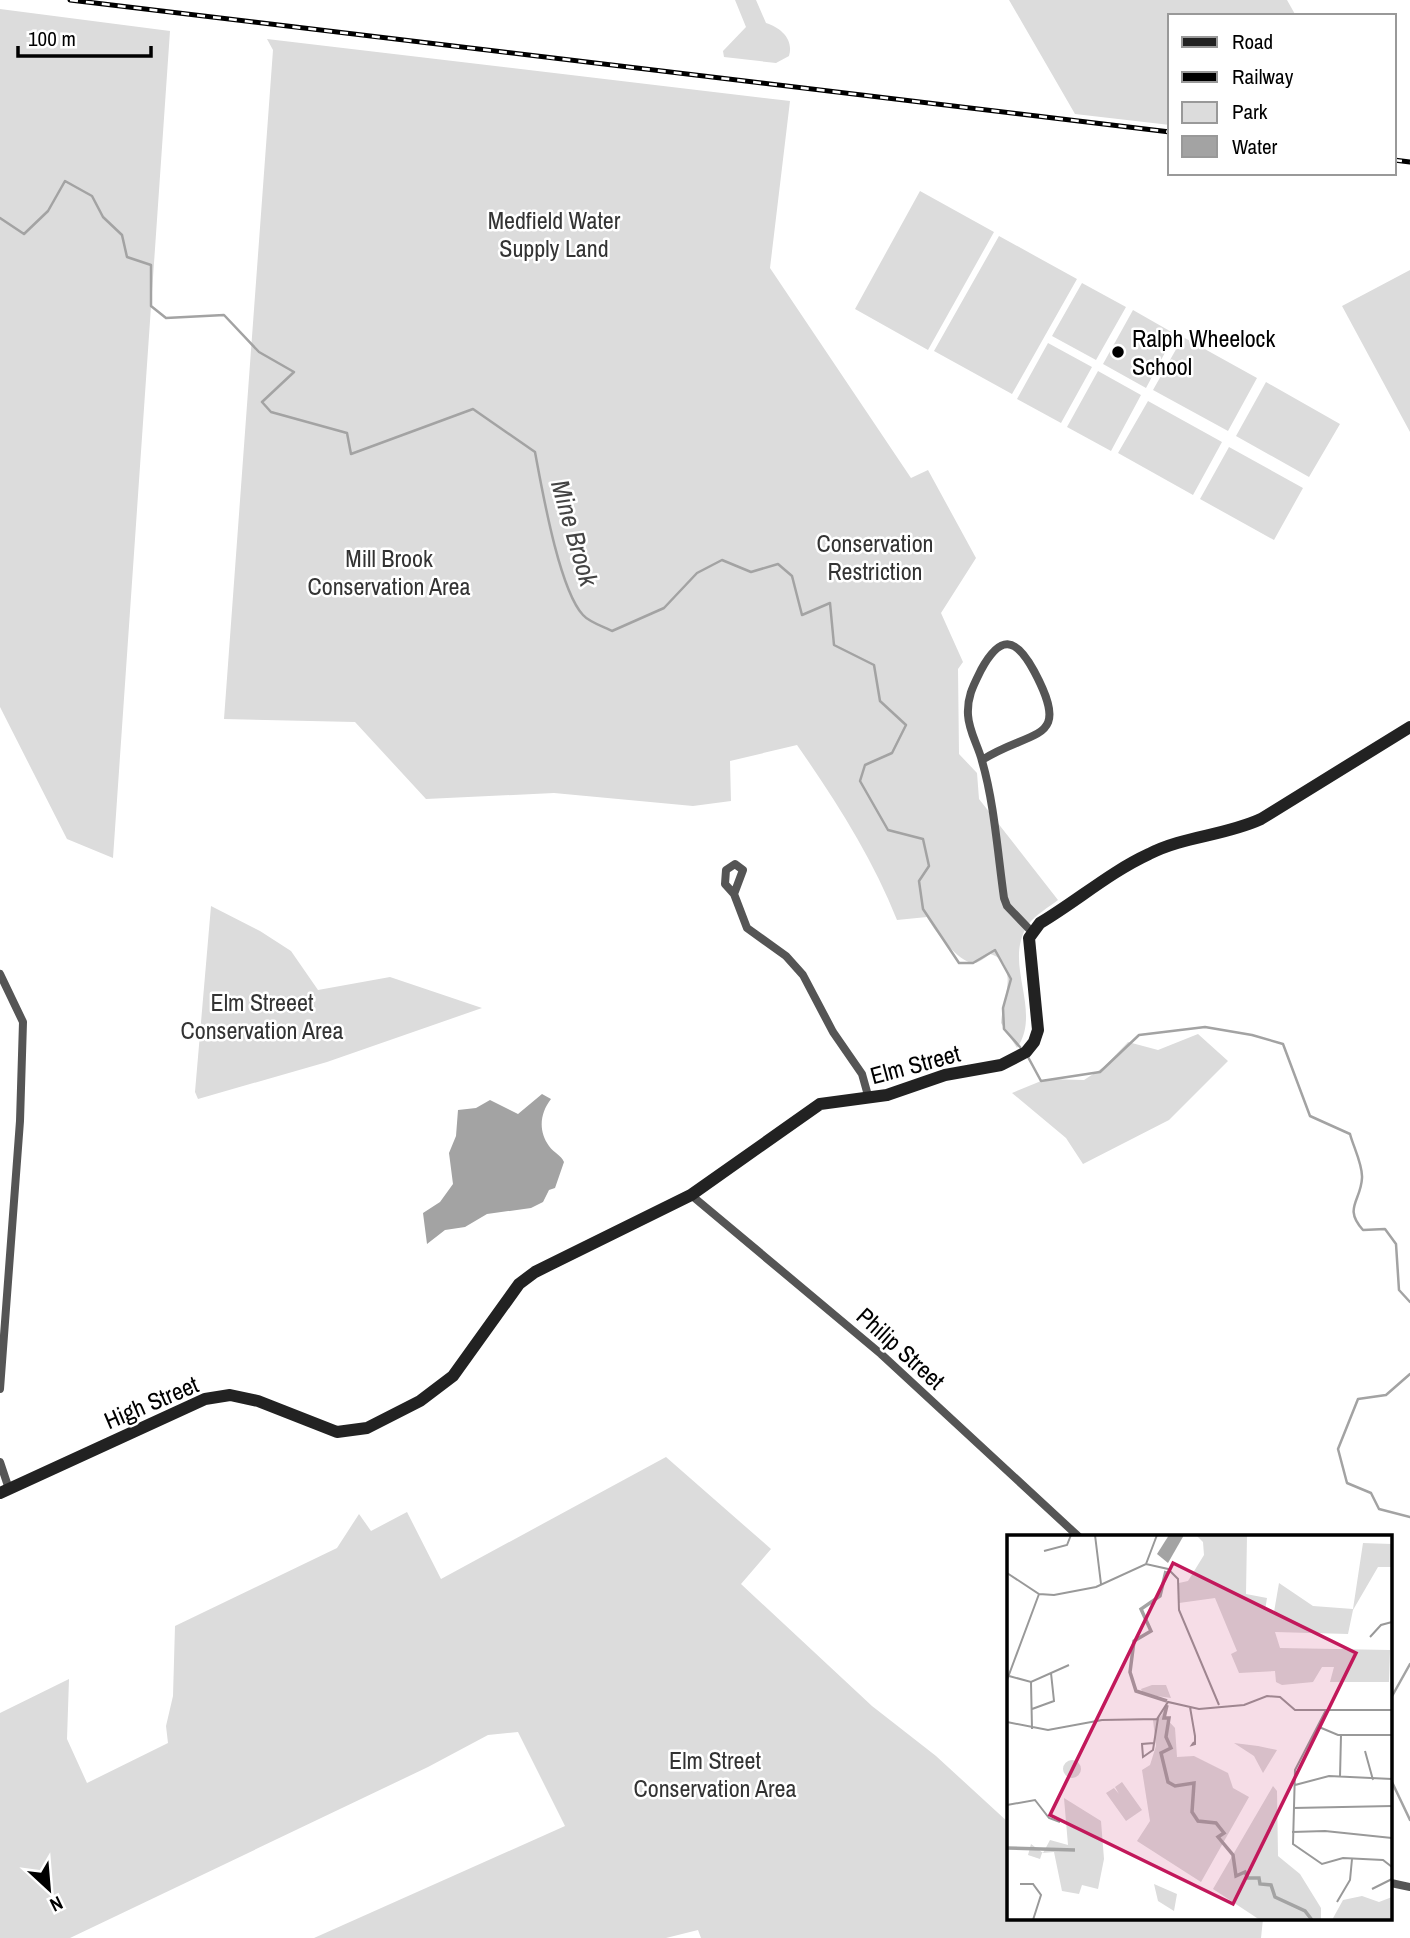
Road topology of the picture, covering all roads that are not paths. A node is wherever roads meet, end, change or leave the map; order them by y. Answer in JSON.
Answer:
{"nodes":[{"id":1,"x":1410,"y":727,"type":"edge"},
{"id":2,"x":982,"y":760,"type":"junction"},
{"id":3,"x":734,"y":894,"type":"dead end"},
{"id":4,"x":1032,"y":932,"type":"junction"},
{"id":5,"x":0,"y":974,"type":"edge"},
{"id":6,"x":869,"y":1099,"type":"junction"},
{"id":7,"x":691,"y":1195,"type":"junction"},
{"id":8,"x":0,"y":1367,"type":"edge"},
{"id":9,"x":0,"y":1389,"type":"edge"},
{"id":10,"x":365,"y":1429,"type":"joint"},
{"id":11,"x":0,"y":1462,"type":"edge"},
{"id":12,"x":4,"y":1491,"type":"edge"},
{"id":13,"x":1077,"y":1535,"type":"edge"},
{"id":14,"x":1392,"y":1882,"type":"edge"},
{"id":15,"x":1410,"y":1887,"type":"edge"}],
"edges":[{"from":1,"to":4,"type":"street"},
{"from":2,"to":2,"type":"street"},
{"from":2,"to":4,"type":"street"},
{"from":3,"to":6,"type":"street"},
{"from":4,"to":6,"type":"street","name":"Elm Street"},
{"from":5,"to":8,"type":"street"},
{"from":6,"to":7,"type":"street","name":"Elm Street"},
{"from":7,"to":10,"type":"street","name":"Elm Street"},
{"from":7,"to":13,"type":"street","name":"Philip Street"},
{"from":8,"to":9,"type":"street"},
{"from":10,"to":12,"type":"street","name":"High Street"},
{"from":11,"to":12,"type":"street"},
{"from":14,"to":15,"type":"street"}]}
